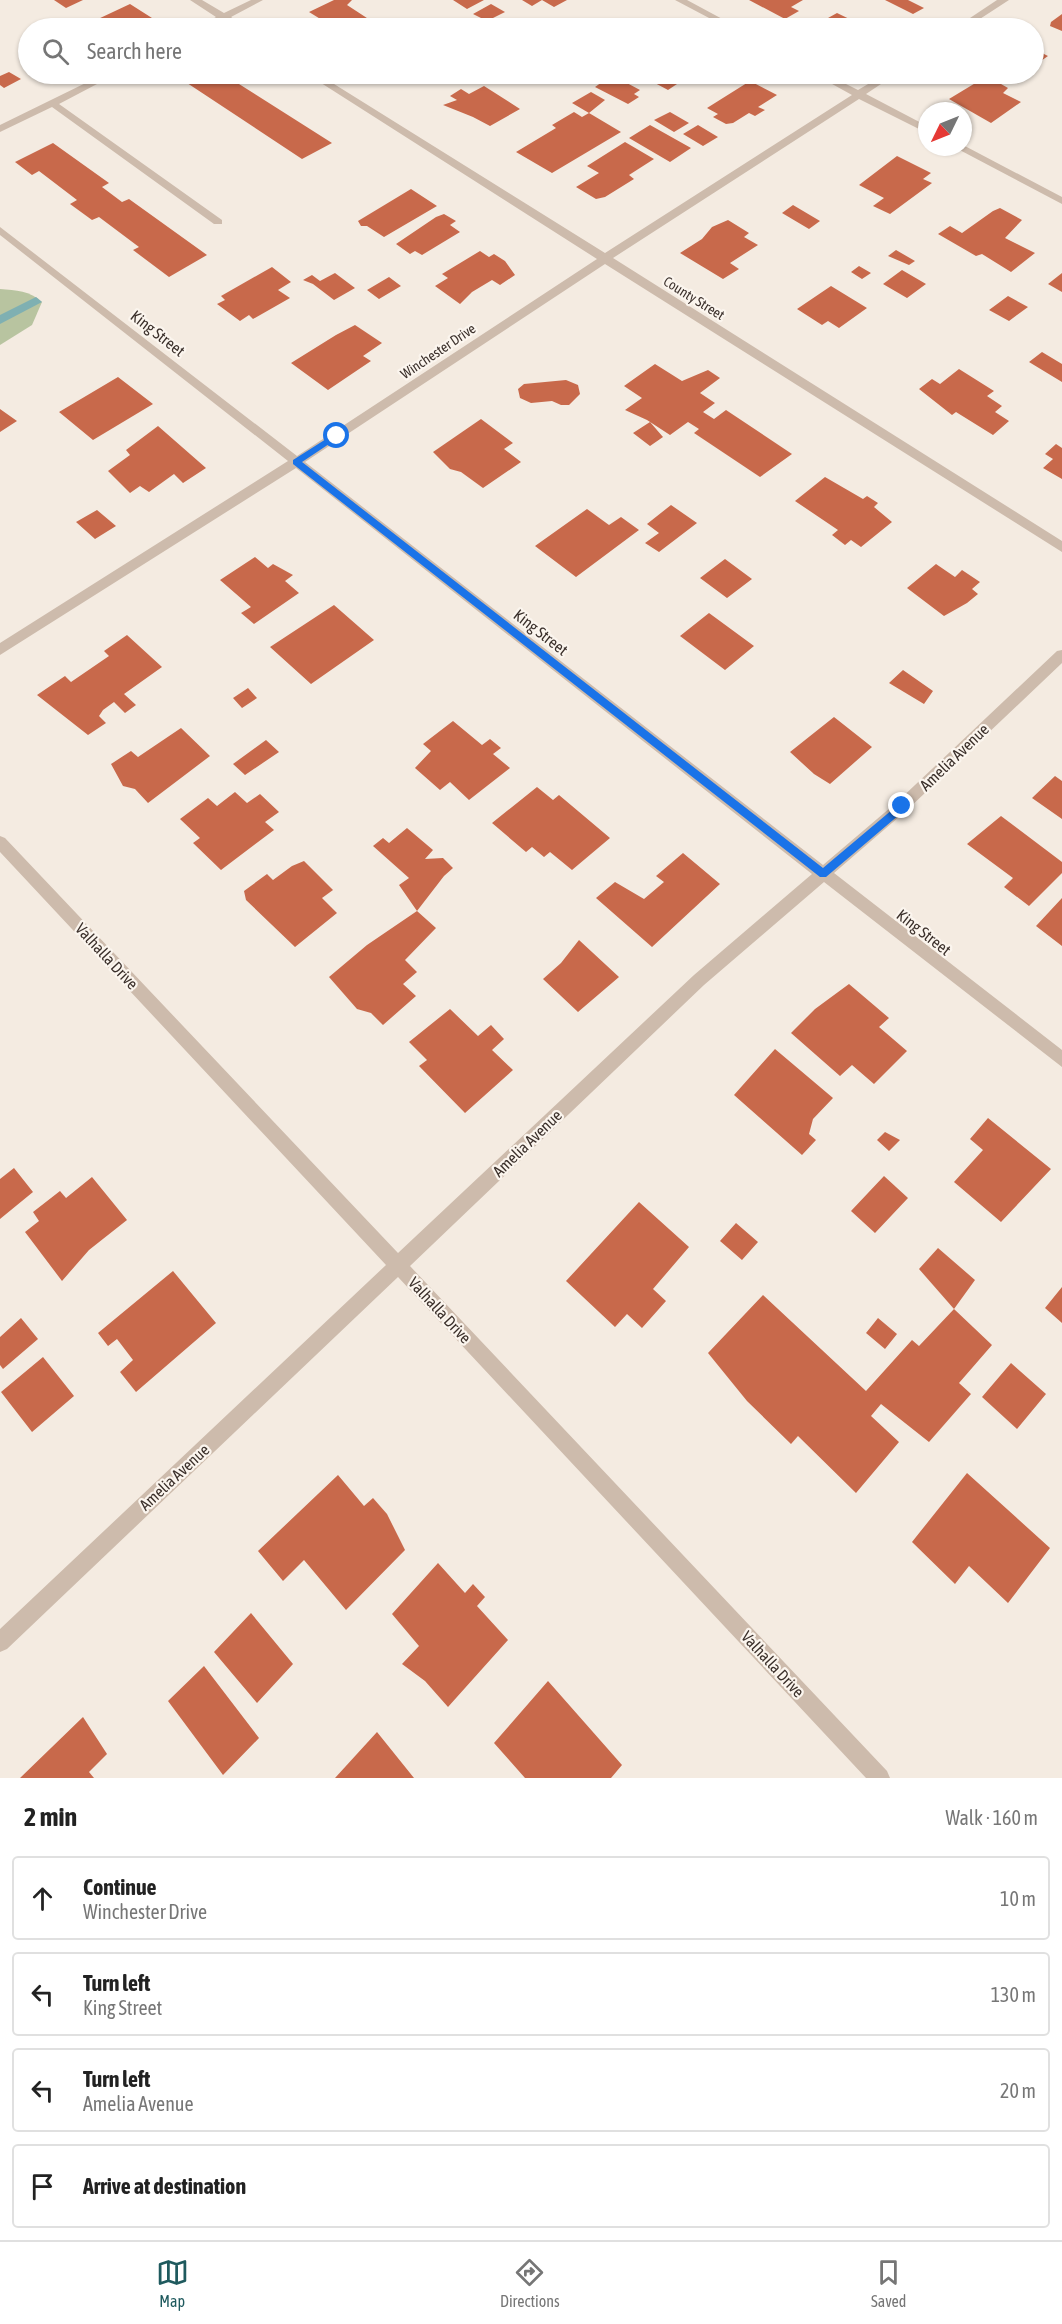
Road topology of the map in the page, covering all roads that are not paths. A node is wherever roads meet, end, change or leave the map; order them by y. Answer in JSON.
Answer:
{"nodes":[{"id":1,"x":195,"y":0,"type":"edge"},
{"id":2,"x":258,"y":0,"type":"edge"},
{"id":3,"x":680,"y":0,"type":"edge"},
{"id":4,"x":1004,"y":0,"type":"edge"},
{"id":5,"x":224,"y":18,"type":"joint"},
{"id":6,"x":715,"y":18,"type":"edge"},
{"id":7,"x":976,"y":18,"type":"edge"},
{"id":8,"x":91,"y":84,"type":"edge"},
{"id":9,"x":328,"y":84,"type":"edge"},
{"id":10,"x":839,"y":84,"type":"edge"},
{"id":11,"x":875,"y":84,"type":"edge"},
{"id":12,"x":859,"y":94,"type":"junction"},
{"id":13,"x":52,"y":103,"type":"junction"},
{"id":14,"x":918,"y":125,"type":"edge"},
{"id":15,"x":0,"y":129,"type":"edge"},
{"id":16,"x":972,"y":154,"type":"edge"},
{"id":17,"x":1062,"y":201,"type":"edge"},
{"id":18,"x":218,"y":222,"type":"dead end"},
{"id":19,"x":0,"y":230,"type":"edge"},
{"id":20,"x":604,"y":259,"type":"junction"},
{"id":21,"x":296,"y":462,"type":"junction"},
{"id":22,"x":1062,"y":547,"type":"edge"},
{"id":23,"x":0,"y":650,"type":"edge"},
{"id":24,"x":1062,"y":655,"type":"edge"},
{"id":25,"x":0,"y":842,"type":"edge"},
{"id":26,"x":823,"y":874,"type":"junction"},
{"id":27,"x":1062,"y":1060,"type":"edge"},
{"id":28,"x":398,"y":1265,"type":"junction"},
{"id":29,"x":0,"y":1642,"type":"edge"},
{"id":30,"x":880,"y":1778,"type":"edge"}],
"edges":[{"from":1,"to":5,"type":"street"},
{"from":2,"to":5,"type":"street"},
{"from":3,"to":6,"type":"street"},
{"from":4,"to":7,"type":"street"},
{"from":8,"to":13,"type":"street"},
{"from":9,"to":20,"type":"street","name":"County Street"},
{"from":10,"to":12,"type":"street"},
{"from":11,"to":12,"type":"street","name":"Winchester Drive"},
{"from":12,"to":14,"type":"street"},
{"from":12,"to":20,"type":"street","name":"Winchester Drive"},
{"from":13,"to":15,"type":"street"},
{"from":13,"to":18,"type":"street"},
{"from":16,"to":17,"type":"street"},
{"from":19,"to":21,"type":"street","name":"King Street"},
{"from":20,"to":21,"type":"street","name":"Winchester Drive"},
{"from":20,"to":22,"type":"street","name":"County Street"},
{"from":21,"to":23,"type":"street","name":"Winchester Drive"},
{"from":21,"to":26,"type":"street","name":"King Street"},
{"from":24,"to":26,"type":"street","name":"Amelia Avenue"},
{"from":25,"to":28,"type":"street","name":"Valhalla Drive"},
{"from":26,"to":27,"type":"street","name":"King Street"},
{"from":26,"to":28,"type":"street","name":"Amelia Avenue"},
{"from":28,"to":29,"type":"street","name":"Amelia Avenue"},
{"from":28,"to":30,"type":"street","name":"Valhalla Drive"}]}
